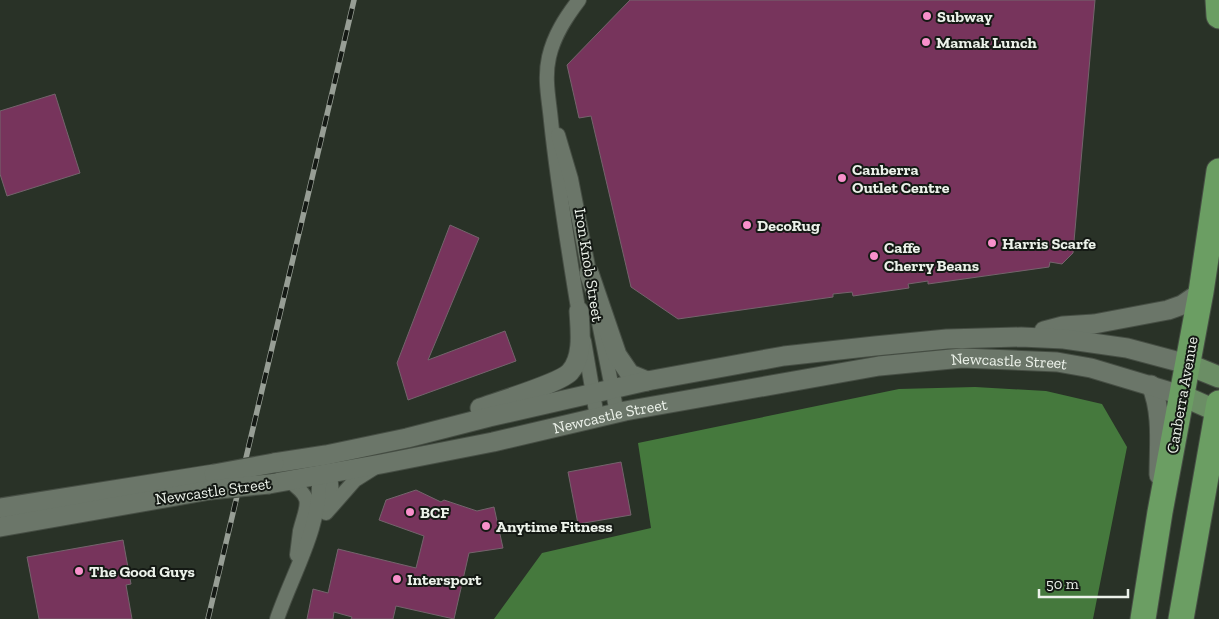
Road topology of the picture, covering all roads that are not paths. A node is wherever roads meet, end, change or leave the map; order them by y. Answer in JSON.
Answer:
{"nodes":[{"id":1,"x":579,"y":0,"type":"edge"},
{"id":2,"x":1218,"y":0,"type":"edge"},
{"id":3,"x":1219,"y":16,"type":"edge"},
{"id":4,"x":551,"y":118,"type":"junction"},
{"id":5,"x":1219,"y":170,"type":"edge"},
{"id":6,"x":589,"y":273,"type":"junction"},
{"id":7,"x":1201,"y":292,"type":"junction"},
{"id":8,"x":579,"y":311,"type":"junction"},
{"id":9,"x":1021,"y":337,"type":"junction"},
{"id":10,"x":1187,"y":364,"type":"junction"},
{"id":11,"x":1219,"y":377,"type":"edge"},
{"id":12,"x":648,"y":381,"type":"junction"},
{"id":13,"x":1151,"y":386,"type":"junction"},
{"id":14,"x":612,"y":389,"type":"junction"},
{"id":15,"x":592,"y":393,"type":"junction"},
{"id":16,"x":1182,"y":395,"type":"junction"},
{"id":17,"x":1218,"y":409,"type":"edge"},
{"id":18,"x":616,"y":412,"type":"junction"},
{"id":19,"x":597,"y":416,"type":"junction"},
{"id":20,"x":407,"y":438,"type":"junction"},
{"id":21,"x":321,"y":455,"type":"junction"},
{"id":22,"x":381,"y":464,"type":"junction"},
{"id":23,"x":1213,"y":471,"type":"edge"},
{"id":24,"x":324,"y":474,"type":"junction"},
{"id":25,"x":212,"y":482,"type":"junction"},
{"id":26,"x":279,"y":482,"type":"junction"},
{"id":27,"x":0,"y":508,"type":"edge"},
{"id":28,"x":1160,"y":512,"type":"junction"},
{"id":29,"x":326,"y":513,"type":"junction"},
{"id":30,"x":0,"y":526,"type":"edge"},
{"id":31,"x":310,"y":537,"type":"junction"},
{"id":32,"x":294,"y":573,"type":"junction"},
{"id":33,"x":277,"y":619,"type":"edge"},
{"id":34,"x":1143,"y":619,"type":"edge"},
{"id":35,"x":1181,"y":619,"type":"edge"}],
"edges":[{"from":1,"to":4,"type":"street","name":"Iron Knob Street"},
{"from":2,"to":3,"type":"highway"},
{"from":4,"to":6,"type":"street","name":"Iron Knob Street"},
{"from":4,"to":8,"type":"street","name":"Iron Knob Street"},
{"from":5,"to":7,"type":"highway","name":"Canberra Avenue"},
{"from":6,"to":12,"type":"main road"},
{"from":6,"to":14,"type":"street","name":"Iron Knob Street"},
{"from":7,"to":9,"type":"main road"},
{"from":7,"to":10,"type":"highway","name":"Canberra Avenue"},
{"from":8,"to":15,"type":"street","name":"Iron Knob Street"},
{"from":8,"to":20,"type":"main road"},
{"from":9,"to":10,"type":"main road","name":"Newcastle Street"},
{"from":9,"to":12,"type":"main road","name":"Newcastle Street"},
{"from":10,"to":11,"type":"main road"},
{"from":10,"to":16,"type":"highway","name":"Canberra Avenue"},
{"from":12,"to":14,"type":"main road","name":"Newcastle Street"},
{"from":13,"to":16,"type":"main road","name":"Newcastle Street"},
{"from":13,"to":18,"type":"main road","name":"Newcastle Street"},
{"from":13,"to":28,"type":"main road"},
{"from":14,"to":15,"type":"main road","name":"Newcastle Street"},
{"from":14,"to":18,"type":"street","name":"Iron Knob Street"},
{"from":15,"to":19,"type":"street","name":"Iron Knob Street"},
{"from":15,"to":20,"type":"main road","name":"Newcastle Street"},
{"from":16,"to":17,"type":"main road","name":"Newcastle Street"},
{"from":16,"to":28,"type":"highway","name":"Canberra Avenue"},
{"from":17,"to":23,"type":"highway"},
{"from":18,"to":19,"type":"main road","name":"Newcastle Street"},
{"from":19,"to":22,"type":"main road","name":"Newcastle Street"},
{"from":20,"to":21,"type":"main road","name":"Newcastle Street"},
{"from":21,"to":24,"type":"main road"},
{"from":21,"to":25,"type":"main road","name":"Newcastle Street","bridge":true},
{"from":22,"to":24,"type":"main road","name":"Newcastle Street"},
{"from":22,"to":29,"type":"street"},
{"from":23,"to":35,"type":"highway"},
{"from":24,"to":26,"type":"main road","name":"Newcastle Street"},
{"from":24,"to":29,"type":"street"},
{"from":24,"to":31,"type":"street"},
{"from":25,"to":26,"type":"main road","name":"Newcastle Street","bridge":true},
{"from":25,"to":27,"type":"main road","name":"Newcastle Street"},
{"from":25,"to":30,"type":"main road","name":"Newcastle Street"},
{"from":26,"to":32,"type":"street"},
{"from":28,"to":34,"type":"highway","name":"Canberra Avenue"},
{"from":29,"to":31,"type":"street"},
{"from":31,"to":32,"type":"street"},
{"from":32,"to":33,"type":"street"}]}
